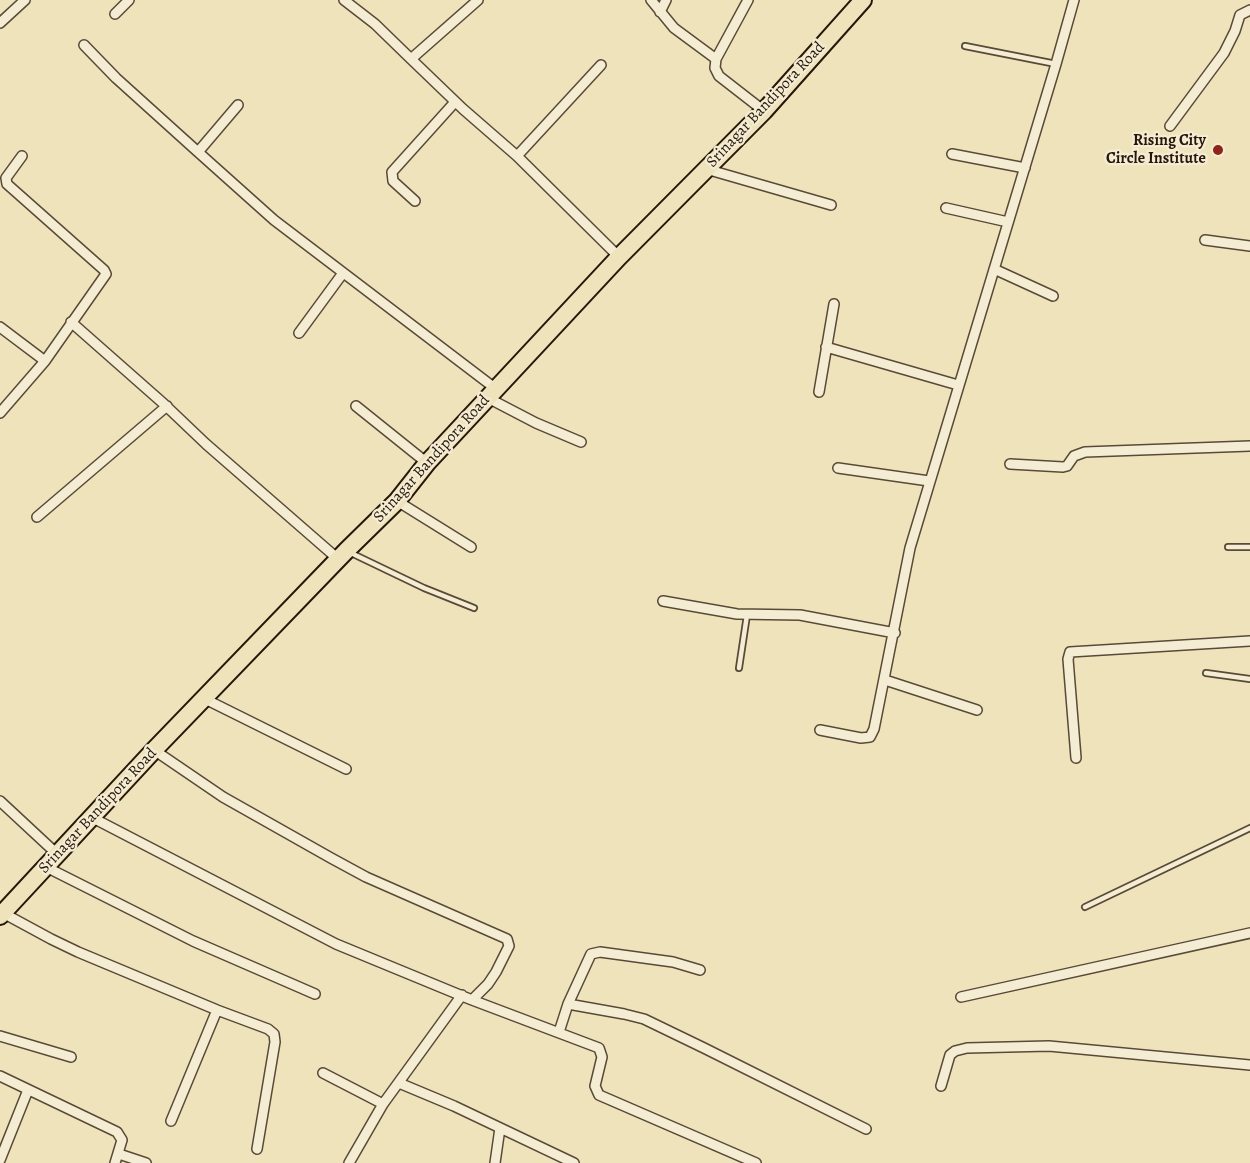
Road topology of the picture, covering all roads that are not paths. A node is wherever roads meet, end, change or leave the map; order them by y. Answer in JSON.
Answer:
{"nodes":[{"id":1,"x":25,"y":0,"type":"edge"},
{"id":2,"x":129,"y":0,"type":"edge"},
{"id":3,"x":344,"y":0,"type":"edge"},
{"id":4,"x":478,"y":0,"type":"edge"},
{"id":5,"x":651,"y":0,"type":"edge"},
{"id":6,"x":666,"y":0,"type":"edge"},
{"id":7,"x":748,"y":0,"type":"edge"},
{"id":8,"x":862,"y":0,"type":"edge"},
{"id":9,"x":1074,"y":0,"type":"edge"},
{"id":10,"x":1250,"y":10,"type":"edge"},
{"id":11,"x":660,"y":12,"type":"junction"},
{"id":12,"x":115,"y":14,"type":"dead end"},
{"id":13,"x":0,"y":23,"type":"edge"},
{"id":14,"x":84,"y":45,"type":"dead end"},
{"id":15,"x":965,"y":46,"type":"dead end"},
{"id":16,"x":411,"y":59,"type":"junction"},
{"id":17,"x":716,"y":59,"type":"junction"},
{"id":18,"x":1056,"y":64,"type":"junction"},
{"id":19,"x":601,"y":65,"type":"dead end"},
{"id":20,"x":455,"y":102,"type":"junction"},
{"id":21,"x":237,"y":105,"type":"dead end"},
{"id":22,"x":764,"y":111,"type":"junction"},
{"id":23,"x":1170,"y":126,"type":"dead end"},
{"id":24,"x":198,"y":152,"type":"junction"},
{"id":25,"x":952,"y":154,"type":"dead end"},
{"id":26,"x":22,"y":156,"type":"dead end"},
{"id":27,"x":517,"y":156,"type":"junction"},
{"id":28,"x":1025,"y":168,"type":"junction"},
{"id":29,"x":706,"y":169,"type":"junction"},
{"id":30,"x":415,"y":201,"type":"dead end"},
{"id":31,"x":831,"y":205,"type":"dead end"},
{"id":32,"x":946,"y":208,"type":"dead end"},
{"id":33,"x":1008,"y":222,"type":"junction"},
{"id":34,"x":1205,"y":240,"type":"dead end"},
{"id":35,"x":1250,"y":246,"type":"edge"},
{"id":36,"x":619,"y":258,"type":"junction"},
{"id":37,"x":994,"y":269,"type":"junction"},
{"id":38,"x":343,"y":273,"type":"junction"},
{"id":39,"x":1053,"y":296,"type":"dead end"},
{"id":40,"x":834,"y":304,"type":"dead end"},
{"id":41,"x":72,"y":322,"type":"junction"},
{"id":42,"x":0,"y":327,"type":"edge"},
{"id":43,"x":299,"y":333,"type":"dead end"},
{"id":44,"x":826,"y":347,"type":"junction"},
{"id":45,"x":45,"y":361,"type":"junction"},
{"id":46,"x":958,"y":384,"type":"junction"},
{"id":47,"x":819,"y":392,"type":"dead end"},
{"id":48,"x":492,"y":393,"type":"junction"},
{"id":49,"x":167,"y":406,"type":"junction"},
{"id":50,"x":356,"y":406,"type":"dead end"},
{"id":51,"x":0,"y":413,"type":"edge"},
{"id":52,"x":581,"y":442,"type":"dead end"},
{"id":53,"x":1250,"y":446,"type":"edge"},
{"id":54,"x":427,"y":463,"type":"junction"},
{"id":55,"x":1010,"y":464,"type":"dead end"},
{"id":56,"x":838,"y":468,"type":"dead end"},
{"id":57,"x":928,"y":481,"type":"junction"},
{"id":58,"x":396,"y":501,"type":"junction"},
{"id":59,"x":37,"y":517,"type":"dead end"},
{"id":60,"x":471,"y":547,"type":"dead end"},
{"id":61,"x":1228,"y":547,"type":"dead end"},
{"id":62,"x":1250,"y":547,"type":"edge"},
{"id":63,"x":342,"y":555,"type":"junction"},
{"id":64,"x":663,"y":601,"type":"dead end"},
{"id":65,"x":474,"y":608,"type":"dead end"},
{"id":66,"x":747,"y":615,"type":"junction"},
{"id":67,"x":895,"y":633,"type":"junction"},
{"id":68,"x":1250,"y":641,"type":"edge"},
{"id":69,"x":739,"y":668,"type":"dead end"},
{"id":70,"x":1206,"y":673,"type":"dead end"},
{"id":71,"x":1250,"y":679,"type":"edge"},
{"id":72,"x":885,"y":680,"type":"junction"},
{"id":73,"x":205,"y":699,"type":"junction"},
{"id":74,"x":977,"y":710,"type":"dead end"},
{"id":75,"x":820,"y":730,"type":"dead end"},
{"id":76,"x":154,"y":750,"type":"junction"},
{"id":77,"x":1076,"y":758,"type":"dead end"},
{"id":78,"x":346,"y":769,"type":"dead end"},
{"id":79,"x":0,"y":801,"type":"edge"},
{"id":80,"x":91,"y":817,"type":"junction"},
{"id":81,"x":1250,"y":828,"type":"edge"},
{"id":82,"x":52,"y":860,"type":"junction"},
{"id":83,"x":1086,"y":907,"type":"dead end"},
{"id":84,"x":2,"y":914,"type":"edge"},
{"id":85,"x":1250,"y":933,"type":"edge"},
{"id":86,"x":700,"y":970,"type":"dead end"},
{"id":87,"x":315,"y":994,"type":"dead end"},
{"id":88,"x":462,"y":995,"type":"junction"},
{"id":89,"x":961,"y":997,"type":"dead end"},
{"id":90,"x":472,"y":1000,"type":"junction"},
{"id":91,"x":568,"y":1004,"type":"junction"},
{"id":92,"x":217,"y":1010,"type":"junction"},
{"id":93,"x":558,"y":1032,"type":"junction"},
{"id":94,"x":0,"y":1036,"type":"edge"},
{"id":95,"x":71,"y":1057,"type":"dead end"},
{"id":96,"x":1250,"y":1065,"type":"edge"},
{"id":97,"x":323,"y":1073,"type":"dead end"},
{"id":98,"x":0,"y":1076,"type":"edge"},
{"id":99,"x":399,"y":1083,"type":"junction"},
{"id":100,"x":941,"y":1086,"type":"dead end"},
{"id":101,"x":28,"y":1090,"type":"junction"},
{"id":102,"x":383,"y":1104,"type":"junction"},
{"id":103,"x":171,"y":1121,"type":"dead end"},
{"id":104,"x":500,"y":1128,"type":"junction"},
{"id":105,"x":866,"y":1129,"type":"dead end"},
{"id":106,"x":257,"y":1149,"type":"dead end"},
{"id":107,"x":117,"y":1158,"type":"edge"},
{"id":108,"x":0,"y":1160,"type":"edge"},
{"id":109,"x":146,"y":1163,"type":"edge"},
{"id":110,"x":349,"y":1163,"type":"edge"},
{"id":111,"x":495,"y":1163,"type":"edge"},
{"id":112,"x":574,"y":1163,"type":"edge"},
{"id":113,"x":756,"y":1163,"type":"edge"}],
"edges":[{"from":1,"to":13,"type":"street"},
{"from":2,"to":12,"type":"street"},
{"from":3,"to":16,"type":"street"},
{"from":4,"to":16,"type":"street"},
{"from":5,"to":11,"type":"street"},
{"from":6,"to":11,"type":"street"},
{"from":7,"to":17,"type":"street"},
{"from":8,"to":22,"type":"highway","name":"Srinagar Bandipora Road"},
{"from":9,"to":18,"type":"street"},
{"from":10,"to":23,"type":"street"},
{"from":11,"to":17,"type":"street"},
{"from":14,"to":24,"type":"street"},
{"from":15,"to":18,"type":"lane"},
{"from":16,"to":20,"type":"street"},
{"from":17,"to":22,"type":"street"},
{"from":18,"to":28,"type":"street"},
{"from":19,"to":27,"type":"street"},
{"from":20,"to":27,"type":"street"},
{"from":20,"to":30,"type":"street"},
{"from":21,"to":24,"type":"street"},
{"from":22,"to":29,"type":"highway","name":"Srinagar Bandipora Road"},
{"from":24,"to":38,"type":"street"},
{"from":25,"to":28,"type":"street"},
{"from":26,"to":41,"type":"street"},
{"from":27,"to":36,"type":"street"},
{"from":28,"to":33,"type":"street"},
{"from":29,"to":31,"type":"street"},
{"from":29,"to":36,"type":"highway","name":"Srinagar Bandipora Road"},
{"from":32,"to":33,"type":"street"},
{"from":33,"to":37,"type":"street"},
{"from":34,"to":35,"type":"street"},
{"from":36,"to":48,"type":"highway","name":"Srinagar Bandipora Road"},
{"from":37,"to":39,"type":"street"},
{"from":37,"to":46,"type":"street"},
{"from":38,"to":43,"type":"street"},
{"from":38,"to":48,"type":"street"},
{"from":40,"to":44,"type":"street"},
{"from":41,"to":45,"type":"street"},
{"from":41,"to":49,"type":"street"},
{"from":42,"to":45,"type":"street"},
{"from":44,"to":46,"type":"street"},
{"from":44,"to":47,"type":"street"},
{"from":45,"to":51,"type":"street"},
{"from":46,"to":57,"type":"street"},
{"from":48,"to":52,"type":"street"},
{"from":48,"to":54,"type":"highway","name":"Srinagar Bandipora Road"},
{"from":49,"to":59,"type":"street"},
{"from":49,"to":63,"type":"street"},
{"from":50,"to":54,"type":"street"},
{"from":53,"to":55,"type":"street"},
{"from":54,"to":58,"type":"highway","name":"Srinagar Bandipora Road"},
{"from":56,"to":57,"type":"street"},
{"from":57,"to":67,"type":"street"},
{"from":58,"to":60,"type":"street"},
{"from":58,"to":63,"type":"highway","name":"Srinagar Bandipora Road"},
{"from":61,"to":62,"type":"lane"},
{"from":63,"to":65,"type":"lane"},
{"from":63,"to":73,"type":"highway","name":"Srinagar Bandipora Road"},
{"from":64,"to":66,"type":"street"},
{"from":66,"to":67,"type":"street"},
{"from":66,"to":69,"type":"lane"},
{"from":67,"to":72,"type":"street"},
{"from":68,"to":77,"type":"street"},
{"from":70,"to":71,"type":"lane"},
{"from":72,"to":74,"type":"street"},
{"from":72,"to":75,"type":"street"},
{"from":73,"to":76,"type":"highway","name":"Srinagar Bandipora Road"},
{"from":73,"to":78,"type":"street"},
{"from":76,"to":80,"type":"highway","name":"Srinagar Bandipora Road"},
{"from":76,"to":90,"type":"street"},
{"from":79,"to":82,"type":"street"},
{"from":80,"to":82,"type":"highway","name":"Srinagar Bandipora Road"},
{"from":80,"to":88,"type":"street"},
{"from":81,"to":83,"type":"lane"},
{"from":82,"to":84,"type":"highway","name":"Srinagar Bandipora Road"},
{"from":82,"to":87,"type":"street"},
{"from":84,"to":92,"type":"street"},
{"from":85,"to":89,"type":"street"},
{"from":86,"to":91,"type":"street"},
{"from":88,"to":90,"type":"street"},
{"from":88,"to":99,"type":"street"},
{"from":90,"to":93,"type":"street"},
{"from":91,"to":93,"type":"street"},
{"from":91,"to":105,"type":"street"},
{"from":92,"to":103,"type":"street"},
{"from":92,"to":106,"type":"street"},
{"from":93,"to":113,"type":"street"},
{"from":94,"to":95,"type":"street"},
{"from":96,"to":100,"type":"street"},
{"from":97,"to":102,"type":"street"},
{"from":98,"to":101,"type":"street"},
{"from":99,"to":102,"type":"street"},
{"from":99,"to":104,"type":"street"},
{"from":101,"to":107,"type":"street"},
{"from":101,"to":108,"type":"street"},
{"from":102,"to":110,"type":"street"},
{"from":104,"to":111,"type":"street"},
{"from":104,"to":112,"type":"street"},
{"from":107,"to":109,"type":"street"}]}
